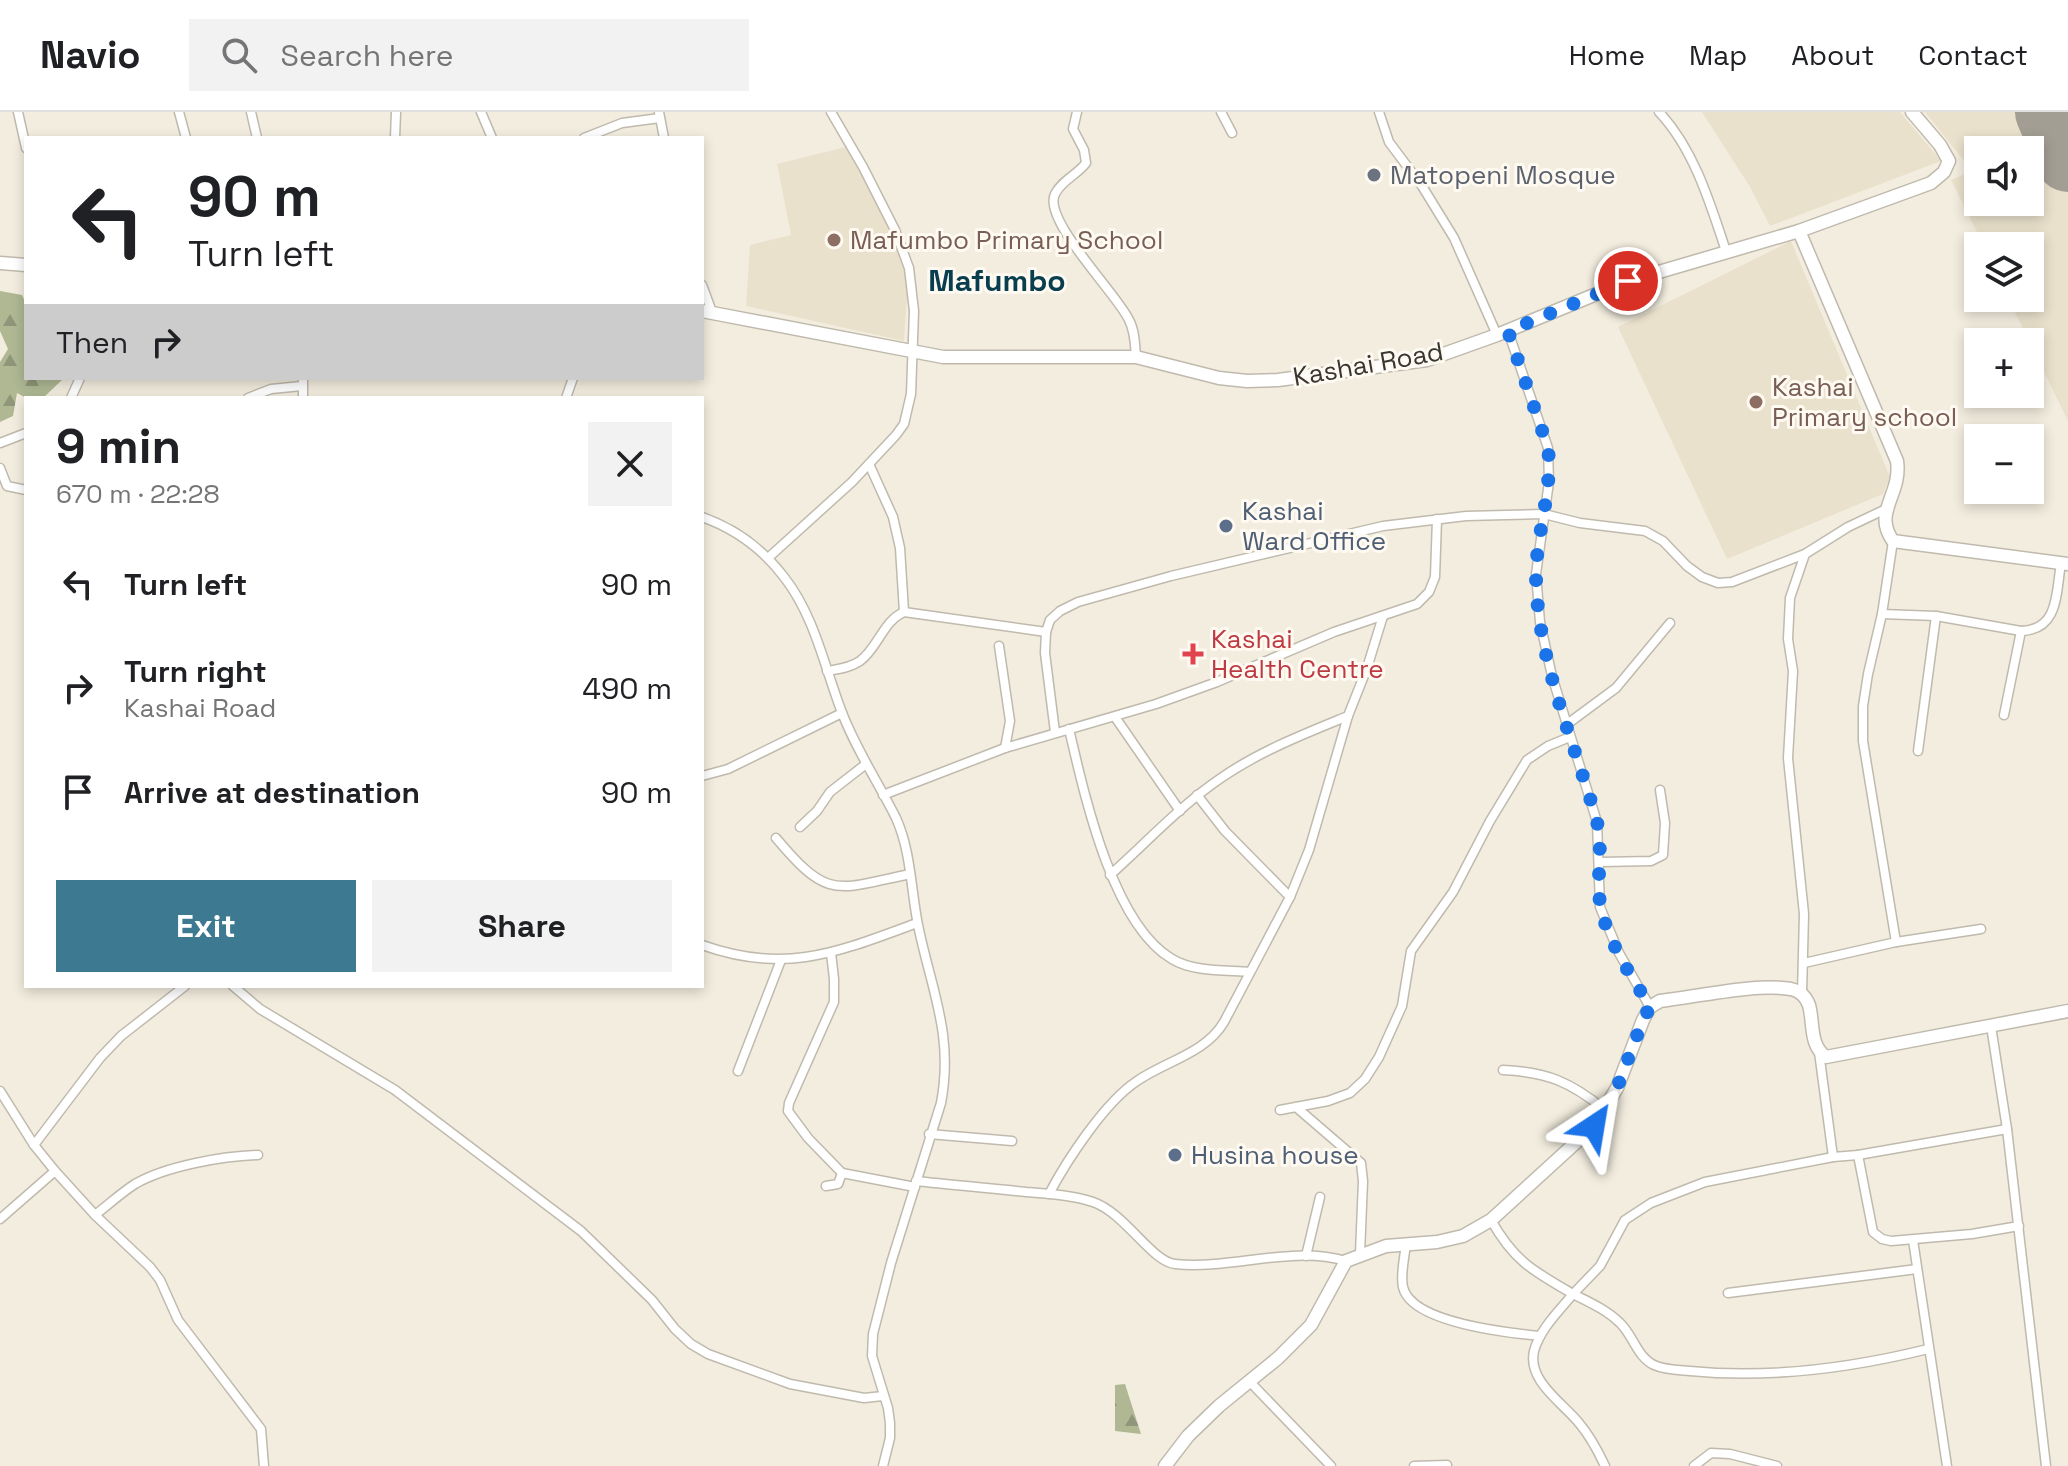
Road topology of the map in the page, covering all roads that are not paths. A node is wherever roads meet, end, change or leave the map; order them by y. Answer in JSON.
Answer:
{"nodes":[{"id":1,"x":18,"y":112,"type":"edge"},
{"id":2,"x":179,"y":112,"type":"edge"},
{"id":3,"x":251,"y":112,"type":"edge"},
{"id":4,"x":396,"y":112,"type":"edge"},
{"id":5,"x":481,"y":112,"type":"edge"},
{"id":6,"x":831,"y":112,"type":"edge"},
{"id":7,"x":1077,"y":112,"type":"edge"},
{"id":8,"x":1221,"y":112,"type":"edge"},
{"id":9,"x":1379,"y":112,"type":"edge"},
{"id":10,"x":1659,"y":112,"type":"edge"},
{"id":11,"x":1912,"y":112,"type":"edge"},
{"id":12,"x":660,"y":115,"type":"edge"},
{"id":13,"x":1232,"y":133,"type":"dead end"},
{"id":14,"x":185,"y":136,"type":"edge"},
{"id":15,"x":257,"y":136,"type":"edge"},
{"id":16,"x":395,"y":136,"type":"edge"},
{"id":17,"x":491,"y":136,"type":"edge"},
{"id":18,"x":589,"y":136,"type":"edge"},
{"id":19,"x":664,"y":136,"type":"edge"},
{"id":20,"x":24,"y":139,"type":"edge"},
{"id":21,"x":1799,"y":231,"type":"junction"},
{"id":22,"x":1726,"y":251,"type":"junction"},
{"id":23,"x":0,"y":263,"type":"edge"},
{"id":24,"x":24,"y":265,"type":"edge"},
{"id":25,"x":707,"y":311,"type":"edge"},
{"id":26,"x":1503,"y":333,"type":"junction"},
{"id":27,"x":914,"y":351,"type":"junction"},
{"id":28,"x":1136,"y":357,"type":"junction"},
{"id":29,"x":303,"y":382,"type":"edge"},
{"id":30,"x":253,"y":396,"type":"edge"},
{"id":31,"x":24,"y":434,"type":"edge"},
{"id":32,"x":0,"y":443,"type":"edge"},
{"id":33,"x":869,"y":464,"type":"junction"},
{"id":34,"x":0,"y":468,"type":"edge"},
{"id":35,"x":24,"y":490,"type":"edge"},
{"id":36,"x":1886,"y":509,"type":"junction"},
{"id":37,"x":1544,"y":514,"type":"junction"},
{"id":38,"x":704,"y":518,"type":"edge"},
{"id":39,"x":1437,"y":519,"type":"junction"},
{"id":40,"x":1893,"y":541,"type":"junction"},
{"id":41,"x":1805,"y":554,"type":"junction"},
{"id":42,"x":768,"y":558,"type":"junction"},
{"id":43,"x":2065,"y":564,"type":"edge"},
{"id":44,"x":904,"y":612,"type":"junction"},
{"id":45,"x":1882,"y":614,"type":"junction"},
{"id":46,"x":1383,"y":616,"type":"junction"},
{"id":47,"x":1936,"y":616,"type":"junction"},
{"id":48,"x":1670,"y":623,"type":"dead end"},
{"id":49,"x":2021,"y":631,"type":"junction"},
{"id":50,"x":1046,"y":632,"type":"junction"},
{"id":51,"x":999,"y":646,"type":"dead end"},
{"id":52,"x":827,"y":671,"type":"junction"},
{"id":53,"x":842,"y":713,"type":"junction"},
{"id":54,"x":2004,"y":715,"type":"dead end"},
{"id":55,"x":1348,"y":716,"type":"junction"},
{"id":56,"x":1115,"y":717,"type":"junction"},
{"id":57,"x":1566,"y":725,"type":"junction"},
{"id":58,"x":1069,"y":729,"type":"junction"},
{"id":59,"x":1055,"y":732,"type":"junction"},
{"id":60,"x":1570,"y":737,"type":"junction"},
{"id":61,"x":1005,"y":748,"type":"junction"},
{"id":62,"x":1918,"y":751,"type":"dead end"},
{"id":63,"x":866,"y":764,"type":"junction"},
{"id":64,"x":704,"y":775,"type":"edge"},
{"id":65,"x":1660,"y":790,"type":"dead end"},
{"id":66,"x":883,"y":795,"type":"junction"},
{"id":67,"x":1197,"y":795,"type":"junction"},
{"id":68,"x":1180,"y":811,"type":"junction"},
{"id":69,"x":800,"y":827,"type":"dead end"},
{"id":70,"x":776,"y":838,"type":"dead end"},
{"id":71,"x":1601,"y":862,"type":"junction"},
{"id":72,"x":910,"y":874,"type":"junction"},
{"id":73,"x":1110,"y":875,"type":"junction"},
{"id":74,"x":1290,"y":897,"type":"junction"},
{"id":75,"x":917,"y":923,"type":"junction"},
{"id":76,"x":1981,"y":929,"type":"dead end"},
{"id":77,"x":1896,"y":942,"type":"junction"},
{"id":78,"x":704,"y":946,"type":"edge"},
{"id":79,"x":831,"y":953,"type":"junction"},
{"id":80,"x":781,"y":960,"type":"junction"},
{"id":81,"x":1804,"y":963,"type":"junction"},
{"id":82,"x":1250,"y":972,"type":"junction"},
{"id":83,"x":182,"y":988,"type":"edge"},
{"id":84,"x":235,"y":988,"type":"edge"},
{"id":85,"x":1802,"y":993,"type":"junction"},
{"id":86,"x":1650,"y":1007,"type":"junction"},
{"id":87,"x":2068,"y":1011,"type":"edge"},
{"id":88,"x":1991,"y":1026,"type":"junction"},
{"id":89,"x":1819,"y":1052,"type":"junction"},
{"id":90,"x":1503,"y":1070,"type":"dead end"},
{"id":91,"x":738,"y":1071,"type":"dead end"},
{"id":92,"x":0,"y":1091,"type":"edge"},
{"id":93,"x":1296,"y":1107,"type":"junction"},
{"id":94,"x":1280,"y":1110,"type":"dead end"},
{"id":95,"x":1605,"y":1110,"type":"junction"},
{"id":96,"x":2007,"y":1129,"type":"junction"},
{"id":97,"x":929,"y":1134,"type":"junction"},
{"id":98,"x":1012,"y":1141,"type":"dead end"},
{"id":99,"x":34,"y":1145,"type":"junction"},
{"id":100,"x":258,"y":1155,"type":"dead end"},
{"id":101,"x":1858,"y":1155,"type":"junction"},
{"id":102,"x":1833,"y":1157,"type":"junction"},
{"id":103,"x":55,"y":1171,"type":"junction"},
{"id":104,"x":842,"y":1173,"type":"junction"},
{"id":105,"x":916,"y":1184,"type":"junction"},
{"id":106,"x":826,"y":1186,"type":"dead end"},
{"id":107,"x":1049,"y":1194,"type":"junction"},
{"id":108,"x":1320,"y":1197,"type":"dead end"},
{"id":109,"x":95,"y":1215,"type":"junction"},
{"id":110,"x":0,"y":1219,"type":"edge"},
{"id":111,"x":1491,"y":1220,"type":"junction"},
{"id":112,"x":2019,"y":1226,"type":"junction"},
{"id":113,"x":1913,"y":1240,"type":"junction"},
{"id":114,"x":1406,"y":1243,"type":"junction"},
{"id":115,"x":1360,"y":1254,"type":"junction"},
{"id":116,"x":1306,"y":1256,"type":"junction"},
{"id":117,"x":1346,"y":1261,"type":"junction"},
{"id":118,"x":1917,"y":1269,"type":"junction"},
{"id":119,"x":1728,"y":1293,"type":"dead end"},
{"id":120,"x":1573,"y":1294,"type":"junction"},
{"id":121,"x":1540,"y":1336,"type":"junction"},
{"id":122,"x":1928,"y":1349,"type":"junction"},
{"id":123,"x":1250,"y":1382,"type":"junction"},
{"id":124,"x":883,"y":1396,"type":"junction"},
{"id":125,"x":1447,"y":1465,"type":"edge"},
{"id":126,"x":264,"y":1466,"type":"edge"},
{"id":127,"x":883,"y":1466,"type":"edge"},
{"id":128,"x":1165,"y":1466,"type":"edge"},
{"id":129,"x":1331,"y":1466,"type":"edge"},
{"id":130,"x":1414,"y":1466,"type":"edge"},
{"id":131,"x":1605,"y":1466,"type":"edge"},
{"id":132,"x":1694,"y":1466,"type":"edge"},
{"id":133,"x":1777,"y":1466,"type":"edge"},
{"id":134,"x":1947,"y":1466,"type":"edge"},
{"id":135,"x":2046,"y":1466,"type":"edge"}],
"edges":[{"from":1,"to":20,"type":"street"},
{"from":2,"to":14,"type":"street"},
{"from":3,"to":15,"type":"street"},
{"from":4,"to":16,"type":"street"},
{"from":5,"to":17,"type":"street"},
{"from":6,"to":27,"type":"street"},
{"from":7,"to":28,"type":"street"},
{"from":8,"to":13,"type":"street"},
{"from":9,"to":26,"type":"street"},
{"from":10,"to":22,"type":"street"},
{"from":11,"to":21,"type":"street","name":"Kashai Road"},
{"from":12,"to":18,"type":"street"},
{"from":12,"to":19,"type":"street"},
{"from":21,"to":22,"type":"street","name":"Kashai Road"},
{"from":21,"to":36,"type":"street"},
{"from":22,"to":26,"type":"street","name":"Kashai Road"},
{"from":23,"to":24,"type":"street"},
{"from":25,"to":27,"type":"street","name":"Kashai Road"},
{"from":26,"to":28,"type":"street","name":"Kashai Road"},
{"from":26,"to":37,"type":"street"},
{"from":27,"to":28,"type":"street","name":"Kashai Road"},
{"from":27,"to":33,"type":"street"},
{"from":29,"to":30,"type":"street"},
{"from":31,"to":32,"type":"street"},
{"from":33,"to":42,"type":"street"},
{"from":33,"to":44,"type":"street"},
{"from":34,"to":35,"type":"street"},
{"from":36,"to":40,"type":"street"},
{"from":36,"to":41,"type":"street"},
{"from":37,"to":39,"type":"street"},
{"from":37,"to":41,"type":"street"},
{"from":37,"to":57,"type":"street"},
{"from":38,"to":42,"type":"street"},
{"from":39,"to":46,"type":"street"},
{"from":39,"to":50,"type":"street"},
{"from":40,"to":43,"type":"street"},
{"from":40,"to":45,"type":"street"},
{"from":41,"to":81,"type":"street"},
{"from":42,"to":52,"type":"street"},
{"from":43,"to":49,"type":"street"},
{"from":44,"to":50,"type":"street"},
{"from":44,"to":52,"type":"street"},
{"from":45,"to":47,"type":"street"},
{"from":45,"to":77,"type":"street"},
{"from":46,"to":55,"type":"street"},
{"from":46,"to":56,"type":"street"},
{"from":47,"to":49,"type":"street"},
{"from":47,"to":62,"type":"street"},
{"from":48,"to":57,"type":"street"},
{"from":49,"to":54,"type":"street"},
{"from":50,"to":59,"type":"street"},
{"from":51,"to":61,"type":"street"},
{"from":52,"to":53,"type":"street"},
{"from":53,"to":63,"type":"street"},
{"from":53,"to":64,"type":"street"},
{"from":55,"to":67,"type":"street"},
{"from":55,"to":74,"type":"street"},
{"from":56,"to":58,"type":"street"},
{"from":56,"to":68,"type":"street"},
{"from":57,"to":60,"type":"street"},
{"from":58,"to":59,"type":"street"},
{"from":58,"to":73,"type":"street"},
{"from":59,"to":61,"type":"street"},
{"from":60,"to":71,"type":"street"},
{"from":60,"to":93,"type":"street"},
{"from":61,"to":66,"type":"street"},
{"from":63,"to":66,"type":"street"},
{"from":63,"to":69,"type":"street"},
{"from":65,"to":71,"type":"street"},
{"from":66,"to":72,"type":"street"},
{"from":67,"to":68,"type":"street"},
{"from":67,"to":74,"type":"street"},
{"from":68,"to":73,"type":"street"},
{"from":70,"to":72,"type":"street"},
{"from":71,"to":86,"type":"street"},
{"from":72,"to":75,"type":"street"},
{"from":73,"to":82,"type":"street"},
{"from":74,"to":82,"type":"street"},
{"from":75,"to":79,"type":"street"},
{"from":75,"to":97,"type":"street"},
{"from":76,"to":77,"type":"street"},
{"from":77,"to":81,"type":"street"},
{"from":78,"to":80,"type":"street"},
{"from":79,"to":80,"type":"street"},
{"from":79,"to":104,"type":"street"},
{"from":80,"to":91,"type":"street"},
{"from":81,"to":85,"type":"street"},
{"from":82,"to":107,"type":"street"},
{"from":83,"to":99,"type":"street"},
{"from":84,"to":124,"type":"street"},
{"from":85,"to":86,"type":"street"},
{"from":85,"to":89,"type":"street"},
{"from":86,"to":95,"type":"street"},
{"from":87,"to":88,"type":"street"},
{"from":88,"to":89,"type":"street"},
{"from":88,"to":96,"type":"street"},
{"from":89,"to":102,"type":"street"},
{"from":90,"to":95,"type":"street"},
{"from":92,"to":99,"type":"street"},
{"from":93,"to":94,"type":"street"},
{"from":93,"to":115,"type":"street"},
{"from":95,"to":111,"type":"street"},
{"from":96,"to":101,"type":"street"},
{"from":96,"to":112,"type":"street"},
{"from":97,"to":98,"type":"street"},
{"from":97,"to":105,"type":"street"},
{"from":99,"to":103,"type":"street"},
{"from":100,"to":109,"type":"street"},
{"from":101,"to":102,"type":"street"},
{"from":101,"to":113,"type":"street"},
{"from":102,"to":120,"type":"street"},
{"from":103,"to":109,"type":"street"},
{"from":103,"to":110,"type":"street"},
{"from":104,"to":105,"type":"street"},
{"from":104,"to":106,"type":"street"},
{"from":105,"to":107,"type":"street"},
{"from":105,"to":124,"type":"street"},
{"from":107,"to":116,"type":"street"},
{"from":108,"to":116,"type":"street"},
{"from":109,"to":126,"type":"street"},
{"from":111,"to":114,"type":"street"},
{"from":111,"to":120,"type":"street"},
{"from":112,"to":113,"type":"street"},
{"from":112,"to":135,"type":"street"},
{"from":113,"to":118,"type":"street"},
{"from":114,"to":115,"type":"street"},
{"from":114,"to":121,"type":"street"},
{"from":115,"to":117,"type":"street"},
{"from":116,"to":117,"type":"street"},
{"from":117,"to":123,"type":"street"},
{"from":118,"to":119,"type":"street"},
{"from":118,"to":122,"type":"street"},
{"from":120,"to":121,"type":"street"},
{"from":120,"to":122,"type":"street"},
{"from":121,"to":131,"type":"street"},
{"from":122,"to":134,"type":"street"},
{"from":123,"to":128,"type":"street"},
{"from":123,"to":129,"type":"street"},
{"from":124,"to":127,"type":"street"},
{"from":125,"to":130,"type":"street"},
{"from":132,"to":133,"type":"street"}]}
